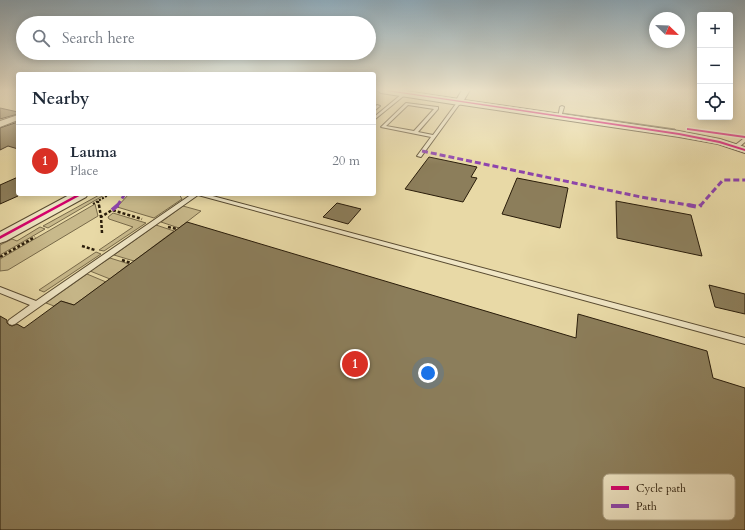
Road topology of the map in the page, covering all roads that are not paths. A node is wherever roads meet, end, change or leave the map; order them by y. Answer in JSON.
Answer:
{"nodes":[{"id":1,"x":396,"y":115,"type":"edge"},
{"id":2,"x":431,"y":115,"type":"edge"},
{"id":3,"x":449,"y":115,"type":"edge"},
{"id":4,"x":544,"y":115,"type":"edge"},
{"id":5,"x":559,"y":117,"type":"joint"},
{"id":6,"x":16,"y":118,"type":"edge"},
{"id":7,"x":0,"y":124,"type":"edge"},
{"id":8,"x":415,"y":133,"type":"junction"},
{"id":9,"x":433,"y":136,"type":"junction"},
{"id":10,"x":745,"y":140,"type":"edge"},
{"id":11,"x":736,"y":147,"type":"junction"},
{"id":12,"x":745,"y":150,"type":"edge"},
{"id":13,"x":419,"y":156,"type":"dead end"},
{"id":14,"x":77,"y":196,"type":"edge"},
{"id":15,"x":195,"y":196,"type":"edge"},
{"id":16,"x":205,"y":196,"type":"edge"},
{"id":17,"x":0,"y":238,"type":"edge"},
{"id":18,"x":0,"y":290,"type":"edge"},
{"id":19,"x":37,"y":304,"type":"junction"},
{"id":20,"x":12,"y":322,"type":"dead end"},
{"id":21,"x":745,"y":341,"type":"edge"}],
"edges":[{"from":1,"to":8,"type":"lane"},
{"from":2,"to":8,"type":"lane"},
{"from":3,"to":9,"type":"lane"},
{"from":4,"to":5,"type":"street"},
{"from":5,"to":11,"type":"street"},
{"from":6,"to":7,"type":"street"},
{"from":8,"to":9,"type":"lane"},
{"from":9,"to":13,"type":"lane"},
{"from":10,"to":11,"type":"lane"},
{"from":11,"to":12,"type":"street"},
{"from":14,"to":17,"type":"street"},
{"from":15,"to":19,"type":"lane"},
{"from":16,"to":21,"type":"lane"},
{"from":18,"to":19,"type":"lane"},
{"from":19,"to":20,"type":"lane"}]}
